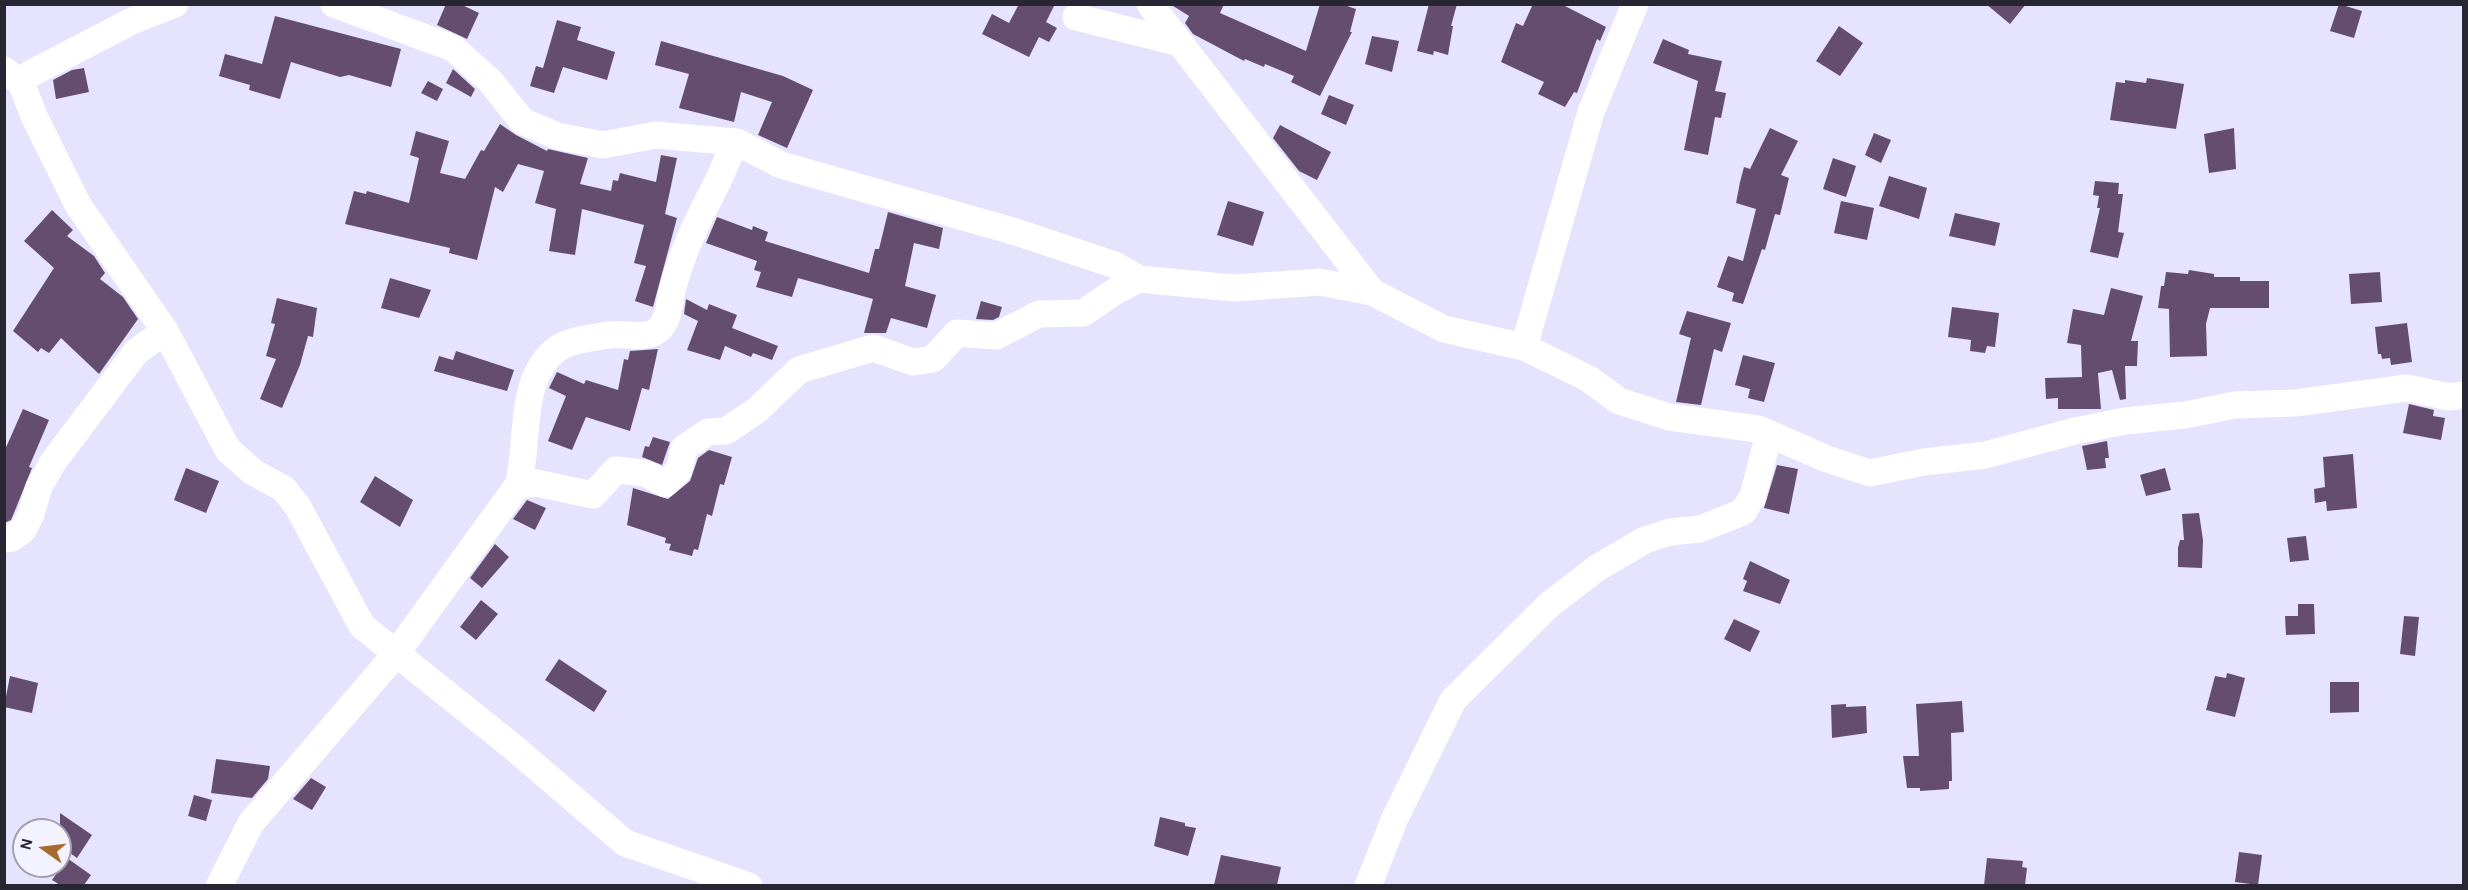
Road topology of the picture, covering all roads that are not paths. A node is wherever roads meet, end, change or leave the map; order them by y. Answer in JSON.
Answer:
{"nodes":[{"id":1,"x":175,"y":4,"type":"edge"},
{"id":2,"x":334,"y":4,"type":"edge"},
{"id":3,"x":1150,"y":4,"type":"edge"},
{"id":4,"x":1635,"y":4,"type":"edge"},
{"id":5,"x":1076,"y":17,"type":"dead end"},
{"id":6,"x":1180,"y":43,"type":"junction"},
{"id":7,"x":13,"y":76,"type":"edge"},
{"id":8,"x":737,"y":142,"type":"junction"},
{"id":9,"x":1139,"y":279,"type":"junction"},
{"id":10,"x":1371,"y":292,"type":"junction"},
{"id":11,"x":165,"y":331,"type":"junction"},
{"id":12,"x":1524,"y":347,"type":"junction"},
{"id":13,"x":2463,"y":395,"type":"edge"},
{"id":14,"x":1769,"y":434,"type":"junction"},
{"id":15,"x":518,"y":485,"type":"junction"},
{"id":16,"x":4,"y":539,"type":"edge"},
{"id":17,"x":395,"y":655,"type":"junction"},
{"id":18,"x":219,"y":885,"type":"edge"},
{"id":19,"x":749,"y":885,"type":"edge"},
{"id":20,"x":1368,"y":885,"type":"edge"}],
"edges":[{"from":1,"to":7,"type":"street"},
{"from":2,"to":8,"type":"street"},
{"from":3,"to":6,"type":"street"},
{"from":4,"to":12,"type":"street"},
{"from":5,"to":6,"type":"street"},
{"from":6,"to":10,"type":"street"},
{"from":7,"to":11,"type":"street"},
{"from":8,"to":9,"type":"street"},
{"from":8,"to":15,"type":"street"},
{"from":9,"to":10,"type":"street"},
{"from":9,"to":15,"type":"street"},
{"from":10,"to":12,"type":"street"},
{"from":11,"to":16,"type":"street"},
{"from":11,"to":17,"type":"street"},
{"from":12,"to":14,"type":"street"},
{"from":13,"to":14,"type":"street"},
{"from":14,"to":20,"type":"street"},
{"from":15,"to":17,"type":"street"},
{"from":17,"to":18,"type":"street"},
{"from":17,"to":19,"type":"street"}]}
